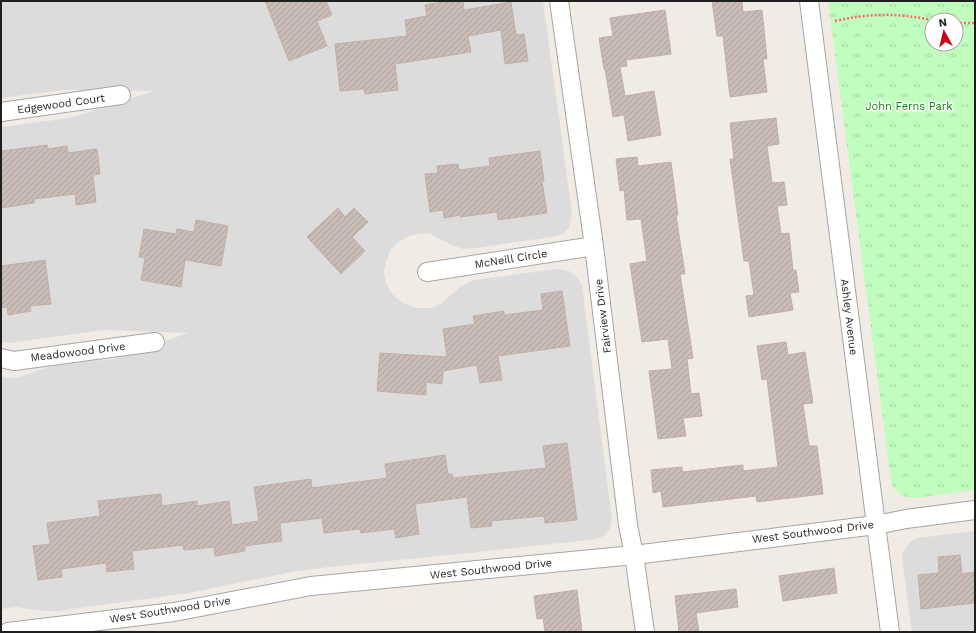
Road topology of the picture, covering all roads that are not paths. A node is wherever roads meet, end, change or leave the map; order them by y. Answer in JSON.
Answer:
{"nodes":[{"id":1,"x":559,"y":1,"type":"edge"},
{"id":2,"x":809,"y":1,"type":"edge"},
{"id":3,"x":121,"y":95,"type":"dead end"},
{"id":4,"x":1,"y":112,"type":"edge"},
{"id":5,"x":594,"y":246,"type":"junction"},
{"id":6,"x":426,"y":272,"type":"dead end"},
{"id":7,"x":155,"y":342,"type":"dead end"},
{"id":8,"x":1,"y":358,"type":"edge"},
{"id":9,"x":975,"y":510,"type":"edge"},
{"id":10,"x":876,"y":525,"type":"junction"},
{"id":11,"x":634,"y":555,"type":"junction"},
{"id":12,"x":8,"y":632,"type":"edge"},
{"id":13,"x":645,"y":632,"type":"edge"},
{"id":14,"x":890,"y":632,"type":"edge"}],
"edges":[{"from":1,"to":5,"type":"street","name":"Fairview Drive"},
{"from":2,"to":10,"type":"street","name":"Ashley Avenue"},
{"from":3,"to":4,"type":"street","name":"Edgewood Court"},
{"from":5,"to":6,"type":"street","name":"McNeill Circle"},
{"from":5,"to":11,"type":"street","name":"Fairview Drive"},
{"from":7,"to":8,"type":"street","name":"Meadowood Drive"},
{"from":9,"to":10,"type":"street","name":"West Southwood Drive"},
{"from":10,"to":11,"type":"street","name":"West Southwood Drive"},
{"from":10,"to":14,"type":"street","name":"Ashley Avenue"},
{"from":11,"to":12,"type":"street","name":"West Southwood Drive"},
{"from":11,"to":13,"type":"street","name":"Fairview Drive"}]}
